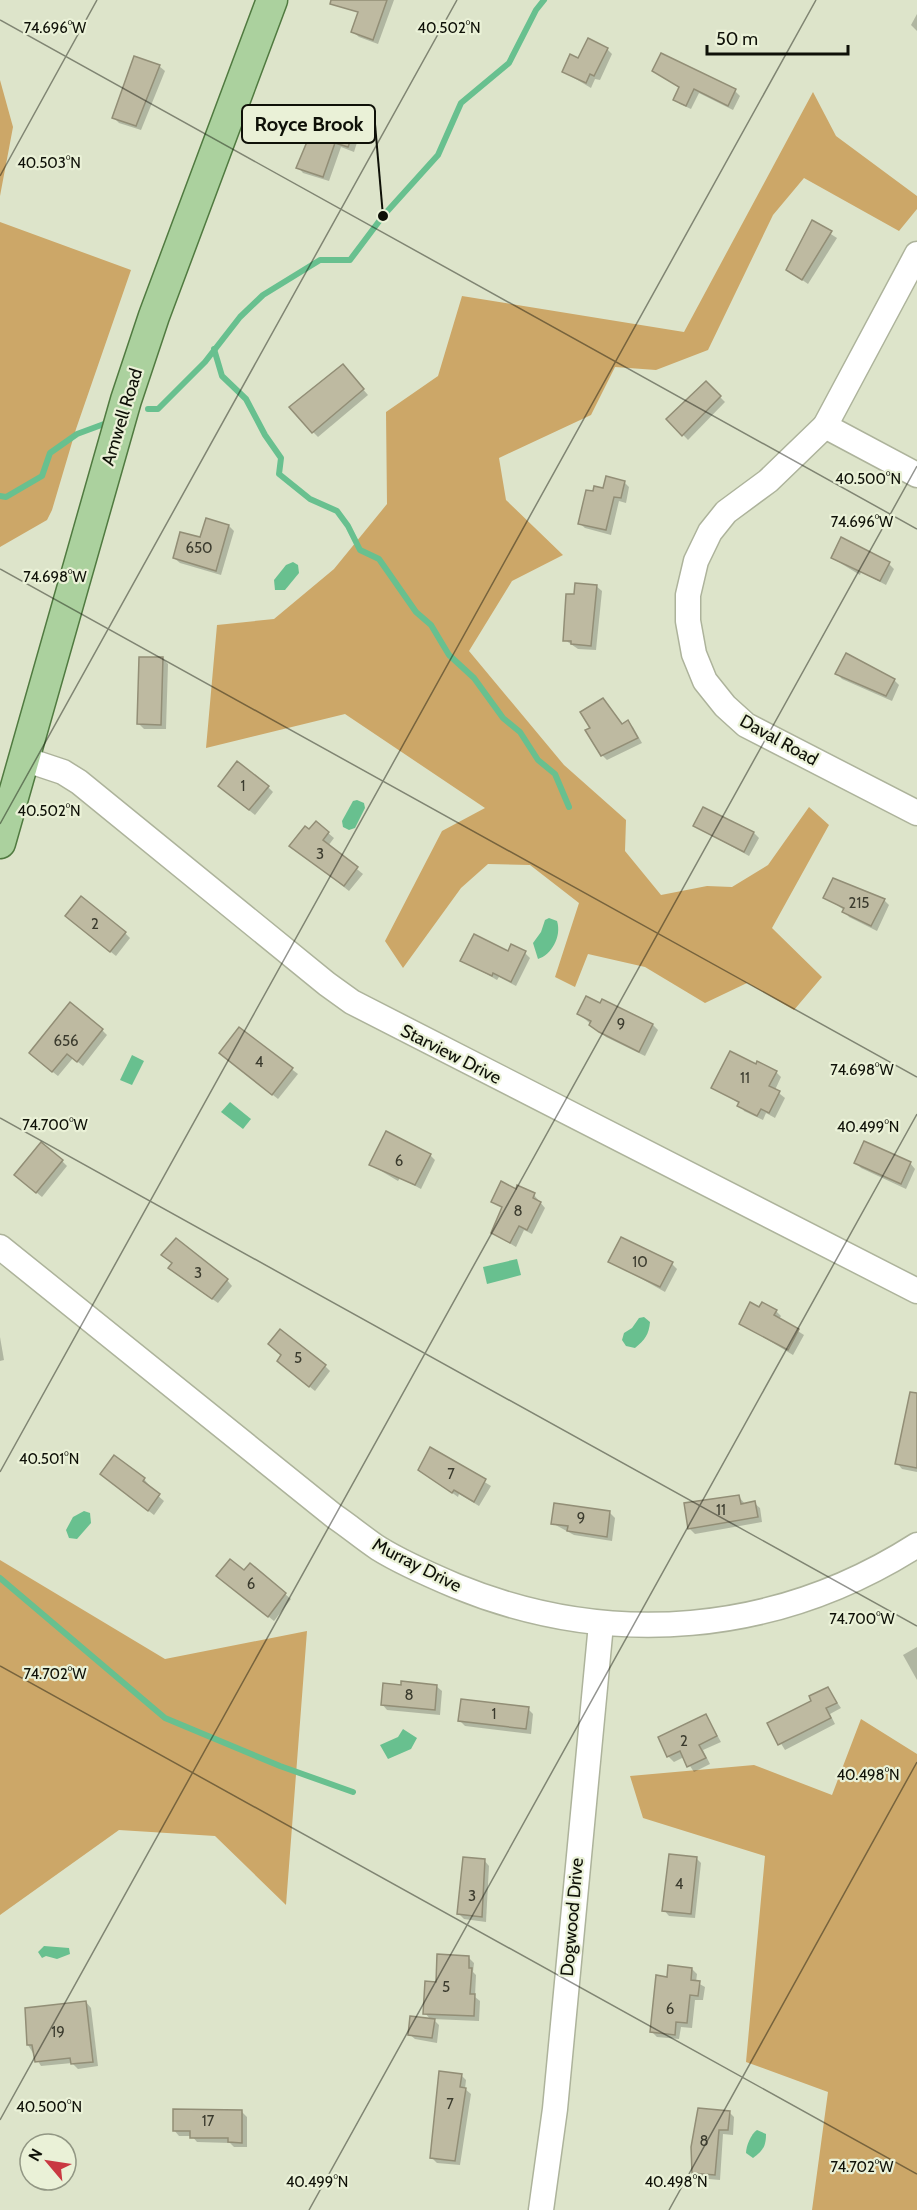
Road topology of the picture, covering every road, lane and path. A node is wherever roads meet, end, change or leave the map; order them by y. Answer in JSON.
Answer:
{"nodes":[{"id":1,"x":272,"y":0,"type":"edge"},
{"id":2,"x":917,"y":254,"type":"edge"},
{"id":3,"x":825,"y":426,"type":"junction"},
{"id":4,"x":917,"y":475,"type":"edge"},
{"id":5,"x":24,"y":759,"type":"junction"},
{"id":6,"x":917,"y":813,"type":"edge"},
{"id":7,"x":0,"y":843,"type":"edge"},
{"id":8,"x":0,"y":1247,"type":"edge"},
{"id":9,"x":917,"y":1291,"type":"edge"},
{"id":10,"x":917,"y":1545,"type":"edge"},
{"id":11,"x":601,"y":1624,"type":"junction"},
{"id":12,"x":541,"y":2210,"type":"edge"}],
"edges":[{"from":1,"to":5,"type":"main road","name":"Amwell Road"},
{"from":2,"to":3,"type":"street","name":"Daval Road"},
{"from":3,"to":4,"type":"street"},
{"from":3,"to":6,"type":"street","name":"Daval Road"},
{"from":5,"to":7,"type":"main road","name":"Amwell Road"},
{"from":5,"to":9,"type":"street","name":"Starview Drive"},
{"from":8,"to":11,"type":"street","name":"Murray Drive"},
{"from":10,"to":11,"type":"street","name":"Murray Drive"},
{"from":11,"to":12,"type":"street","name":"Dogwood Drive"}]}
